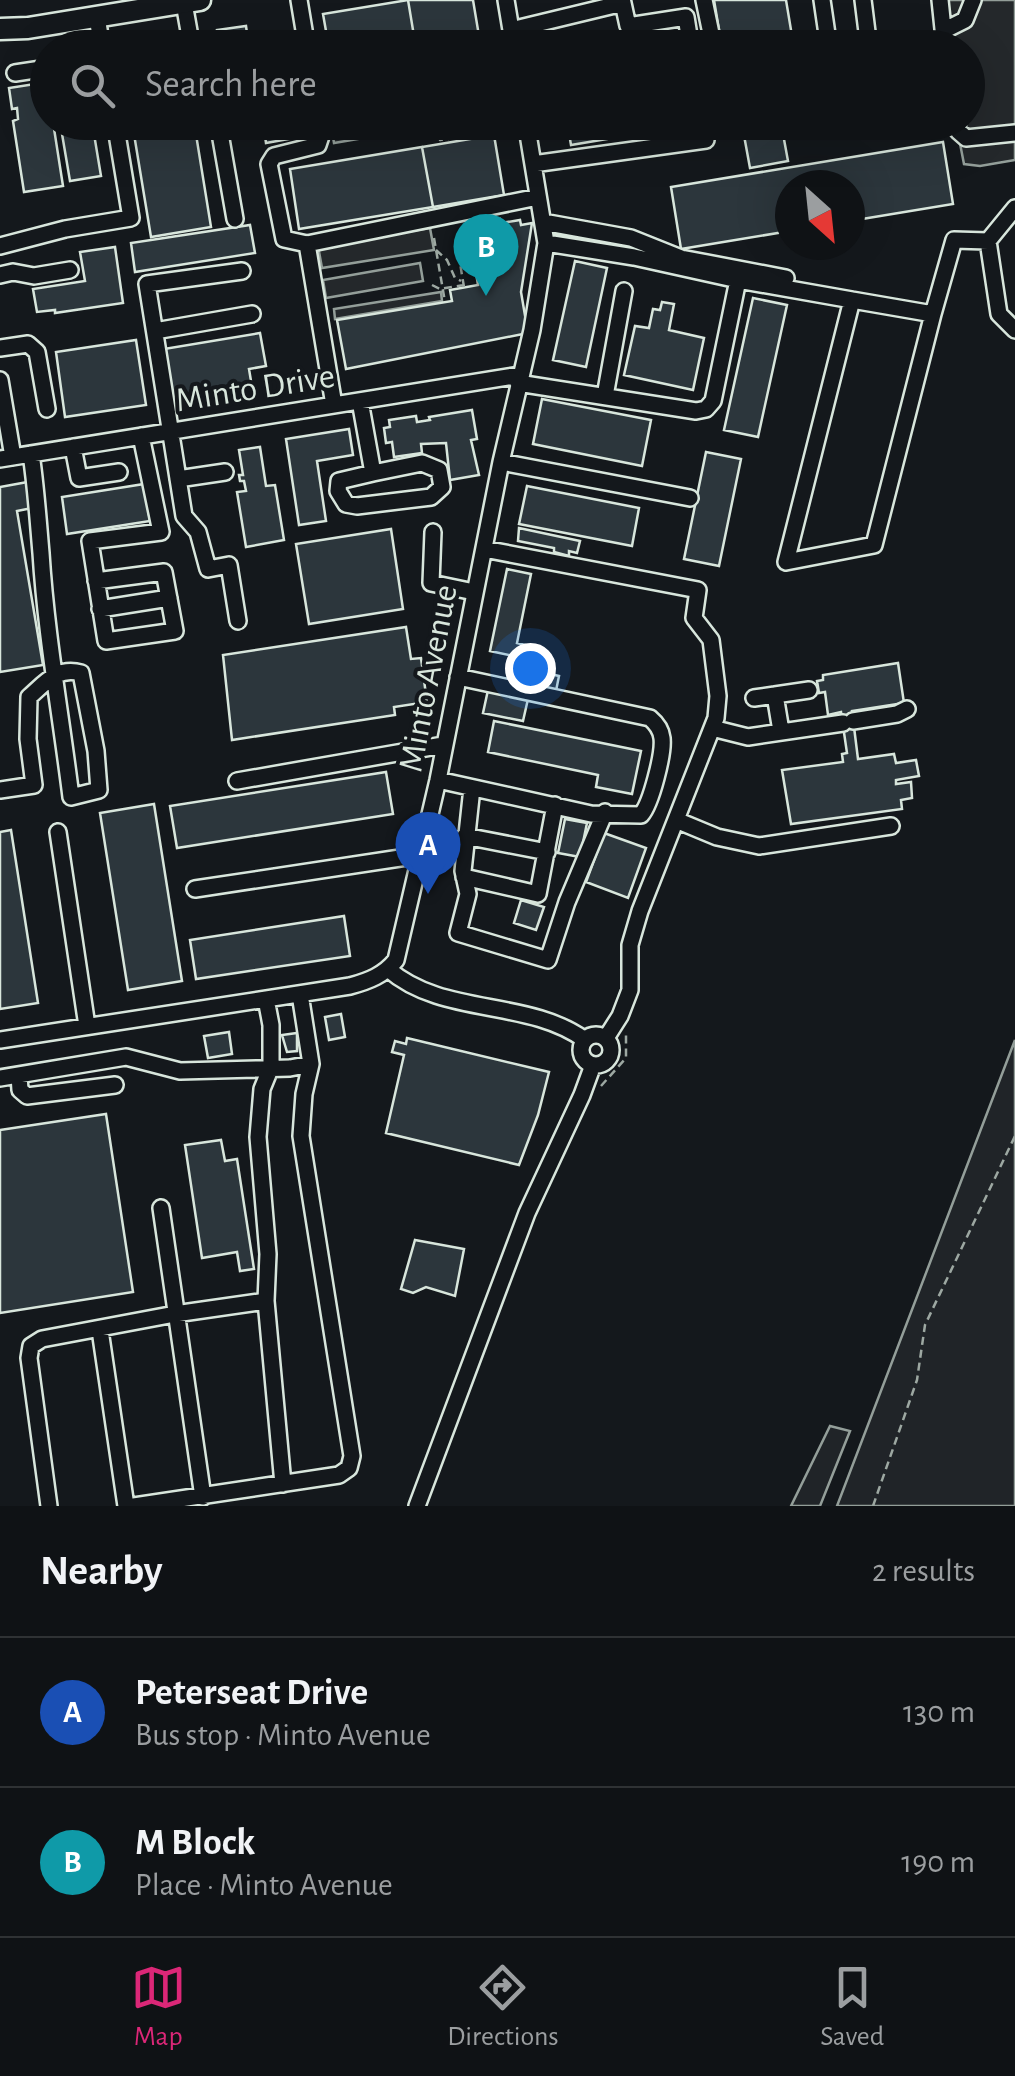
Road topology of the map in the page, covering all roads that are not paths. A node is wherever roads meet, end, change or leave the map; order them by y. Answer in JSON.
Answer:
{"nodes":[{"id":1,"x":299,"y":0,"type":"edge"},
{"id":2,"x":506,"y":0,"type":"edge"},
{"id":3,"x":704,"y":0,"type":"edge"},
{"id":4,"x":822,"y":0,"type":"edge"},
{"id":5,"x":862,"y":0,"type":"edge"},
{"id":6,"x":940,"y":0,"type":"edge"},
{"id":7,"x":973,"y":0,"type":"edge"},
{"id":8,"x":192,"y":1,"type":"edge"},
{"id":9,"x":128,"y":6,"type":"edge"},
{"id":10,"x":97,"y":16,"type":"junction"},
{"id":11,"x":28,"y":28,"type":"junction"},
{"id":12,"x":0,"y":29,"type":"edge"},
{"id":13,"x":99,"y":30,"type":"edge"},
{"id":14,"x":192,"y":30,"type":"edge"},
{"id":15,"x":304,"y":30,"type":"edge"},
{"id":16,"x":511,"y":30,"type":"joint"},
{"id":17,"x":688,"y":30,"type":"edge"},
{"id":18,"x":710,"y":30,"type":"edge"},
{"id":19,"x":826,"y":30,"type":"edge"},
{"id":20,"x":867,"y":30,"type":"edge"},
{"id":21,"x":943,"y":30,"type":"edge"},
{"id":22,"x":954,"y":30,"type":"edge"},
{"id":23,"x":0,"y":42,"type":"edge"},
{"id":24,"x":30,"y":71,"type":"edge"},
{"id":25,"x":14,"y":73,"type":"dead end"},
{"id":26,"x":1015,"y":133,"type":"edge"},
{"id":27,"x":985,"y":136,"type":"edge"},
{"id":28,"x":118,"y":140,"type":"edge"},
{"id":29,"x":221,"y":140,"type":"edge"},
{"id":30,"x":318,"y":140,"type":"edge"},
{"id":31,"x":529,"y":140,"type":"edge"},
{"id":32,"x":706,"y":140,"type":"edge"},
{"id":33,"x":533,"y":164,"type":"junction"},
{"id":34,"x":538,"y":197,"type":"junction"},
{"id":35,"x":1015,"y":208,"type":"edge"},
{"id":36,"x":234,"y":219,"type":"dead end"},
{"id":37,"x":542,"y":222,"type":"junction"},
{"id":38,"x":988,"y":240,"type":"junction"},
{"id":39,"x":307,"y":244,"type":"junction"},
{"id":40,"x":546,"y":244,"type":"junction"},
{"id":41,"x":0,"y":246,"type":"edge"},
{"id":42,"x":70,"y":270,"type":"dead end"},
{"id":43,"x":242,"y":270,"type":"dead end"},
{"id":44,"x":0,"y":275,"type":"edge"},
{"id":45,"x":738,"y":280,"type":"junction"},
{"id":46,"x":624,"y":291,"type":"dead end"},
{"id":47,"x":847,"y":299,"type":"junction"},
{"id":48,"x":934,"y":310,"type":"junction"},
{"id":49,"x":252,"y":314,"type":"dead end"},
{"id":50,"x":1015,"y":330,"type":"edge"},
{"id":51,"x":155,"y":331,"type":"junction"},
{"id":52,"x":0,"y":348,"type":"edge"},
{"id":53,"x":519,"y":379,"type":"junction"},
{"id":54,"x":0,"y":380,"type":"edge"},
{"id":55,"x":605,"y":396,"type":"junction"},
{"id":56,"x":360,"y":401,"type":"junction"},
{"id":57,"x":334,"y":405,"type":"junction"},
{"id":58,"x":47,"y":409,"type":"dead end"},
{"id":59,"x":171,"y":431,"type":"junction"},
{"id":60,"x":141,"y":436,"type":"junction"},
{"id":61,"x":74,"y":447,"type":"junction"},
{"id":62,"x":30,"y":454,"type":"junction"},
{"id":63,"x":6,"y":458,"type":"edge"},
{"id":64,"x":502,"y":462,"type":"junction"},
{"id":65,"x":120,"y":472,"type":"dead end"},
{"id":66,"x":224,"y":472,"type":"dead end"},
{"id":67,"x":373,"y":473,"type":"junction"},
{"id":68,"x":178,"y":479,"type":"junction"},
{"id":69,"x":690,"y":498,"type":"dead end"},
{"id":70,"x":433,"y":532,"type":"dead end"},
{"id":71,"x":484,"y":550,"type":"junction"},
{"id":72,"x":96,"y":581,"type":"junction"},
{"id":73,"x":474,"y":592,"type":"junction"},
{"id":74,"x":169,"y":598,"type":"junction"},
{"id":75,"x":100,"y":609,"type":"junction"},
{"id":76,"x":238,"y":621,"type":"dead end"},
{"id":77,"x":56,"y":673,"type":"junction"},
{"id":78,"x":458,"y":678,"type":"junction"},
{"id":79,"x":809,"y":690,"type":"dead end"},
{"id":80,"x":776,"y":695,"type":"junction"},
{"id":81,"x":754,"y":698,"type":"dead end"},
{"id":82,"x":907,"y":709,"type":"dead end"},
{"id":83,"x":714,"y":723,"type":"junction"},
{"id":84,"x":781,"y":731,"type":"junction"},
{"id":85,"x":443,"y":745,"type":"junction"},
{"id":86,"x":438,"y":780,"type":"junction"},
{"id":87,"x":238,"y":782,"type":"dead end"},
{"id":88,"x":472,"y":788,"type":"junction"},
{"id":89,"x":0,"y":790,"type":"edge"},
{"id":90,"x":555,"y":805,"type":"junction"},
{"id":91,"x":605,"y":812,"type":"junction"},
{"id":92,"x":676,"y":820,"type":"junction"},
{"id":93,"x":891,"y":826,"type":"dead end"},
{"id":94,"x":58,"y":832,"type":"dead end"},
{"id":95,"x":465,"y":836,"type":"junction"},
{"id":96,"x":547,"y":852,"type":"junction"},
{"id":97,"x":420,"y":854,"type":"junction"},
{"id":98,"x":464,"y":877,"type":"junction"},
{"id":99,"x":195,"y":889,"type":"dead end"},
{"id":100,"x":388,"y":970,"type":"junction"},
{"id":101,"x":300,"y":994,"type":"junction"},
{"id":102,"x":266,"y":999,"type":"junction"},
{"id":103,"x":87,"y":1026,"type":"junction"},
{"id":104,"x":606,"y":1038,"type":"junction"},
{"id":105,"x":0,"y":1040,"type":"edge"},
{"id":106,"x":584,"y":1040,"type":"junction"},
{"id":107,"x":311,"y":1064,"type":"junction"},
{"id":108,"x":593,"y":1064,"type":"junction"},
{"id":109,"x":271,"y":1067,"type":"junction"},
{"id":110,"x":19,"y":1075,"type":"junction"},
{"id":111,"x":0,"y":1078,"type":"edge"},
{"id":112,"x":115,"y":1085,"type":"dead end"},
{"id":113,"x":161,"y":1208,"type":"dead end"},
{"id":114,"x":266,"y":1301,"type":"junction"},
{"id":115,"x":176,"y":1314,"type":"junction"},
{"id":116,"x":100,"y":1330,"type":"junction"},
{"id":117,"x":283,"y":1484,"type":"junction"},
{"id":118,"x":203,"y":1497,"type":"junction"},
{"id":119,"x":48,"y":1506,"type":"edge"},
{"id":120,"x":126,"y":1506,"type":"edge"},
{"id":121,"x":134,"y":1506,"type":"edge"},
{"id":122,"x":417,"y":1506,"type":"edge"}],
"edges":[{"from":1,"to":15,"type":"street"},
{"from":2,"to":16,"type":"street"},
{"from":3,"to":18,"type":"street"},
{"from":4,"to":19,"type":"street"},
{"from":5,"to":20,"type":"street"},
{"from":6,"to":21,"type":"street"},
{"from":7,"to":22,"type":"street"},
{"from":8,"to":9,"type":"main road"},
{"from":8,"to":14,"type":"street"},
{"from":9,"to":10,"type":"main road"},
{"from":10,"to":11,"type":"main road"},
{"from":10,"to":13,"type":"street"},
{"from":11,"to":12,"type":"main road"},
{"from":11,"to":23,"type":"main road"},
{"from":16,"to":17,"type":"street"},
{"from":24,"to":25,"type":"street"},
{"from":26,"to":27,"type":"street"},
{"from":28,"to":41,"type":"street"},
{"from":29,"to":36,"type":"street"},
{"from":30,"to":39,"type":"street"},
{"from":31,"to":33,"type":"street","name":"Minto Avenue"},
{"from":32,"to":33,"type":"street"},
{"from":33,"to":34,"type":"street","name":"Minto Avenue"},
{"from":34,"to":37,"type":"street","name":"Minto Avenue"},
{"from":34,"to":39,"type":"street"},
{"from":35,"to":38,"type":"street"},
{"from":37,"to":40,"type":"street","name":"Minto Avenue"},
{"from":37,"to":48,"type":"street"},
{"from":38,"to":48,"type":"street"},
{"from":38,"to":50,"type":"street"},
{"from":39,"to":57,"type":"street"},
{"from":40,"to":45,"type":"street"},
{"from":40,"to":53,"type":"street","name":"Minto Avenue"},
{"from":42,"to":44,"type":"street"},
{"from":43,"to":51,"type":"street"},
{"from":45,"to":47,"type":"street"},
{"from":45,"to":55,"type":"street","name":"Minto Drive"},
{"from":46,"to":55,"type":"street"},
{"from":47,"to":48,"type":"street"},
{"from":47,"to":48,"type":"street"},
{"from":49,"to":51,"type":"street"},
{"from":51,"to":59,"type":"street"},
{"from":52,"to":58,"type":"street"},
{"from":53,"to":55,"type":"street","name":"Minto Drive"},
{"from":53,"to":56,"type":"street","name":"Minto Drive"},
{"from":53,"to":64,"type":"street","name":"Minto Avenue"},
{"from":54,"to":63,"type":"street"},
{"from":56,"to":57,"type":"street","name":"Minto Drive"},
{"from":56,"to":67,"type":"street"},
{"from":57,"to":59,"type":"street","name":"Minto Drive"},
{"from":59,"to":60,"type":"street","name":"Minto Drive"},
{"from":59,"to":68,"type":"street"},
{"from":60,"to":61,"type":"street","name":"Minto Drive"},
{"from":60,"to":72,"type":"street"},
{"from":61,"to":62,"type":"street","name":"Minto Drive"},
{"from":61,"to":65,"type":"street"},
{"from":62,"to":63,"type":"street","name":"Minto Drive"},
{"from":62,"to":77,"type":"street"},
{"from":64,"to":69,"type":"street"},
{"from":64,"to":71,"type":"street","name":"Minto Avenue"},
{"from":66,"to":68,"type":"street"},
{"from":67,"to":67,"type":"street"},
{"from":68,"to":76,"type":"street"},
{"from":70,"to":73,"type":"street"},
{"from":71,"to":73,"type":"street","name":"Minto Avenue"},
{"from":71,"to":83,"type":"street"},
{"from":72,"to":74,"type":"street"},
{"from":72,"to":75,"type":"street"},
{"from":73,"to":78,"type":"street","name":"Minto Avenue"},
{"from":74,"to":75,"type":"street"},
{"from":74,"to":75,"type":"street"},
{"from":77,"to":77,"type":"street"},
{"from":77,"to":89,"type":"street"},
{"from":78,"to":85,"type":"street","name":"Minto Avenue"},
{"from":78,"to":91,"type":"street"},
{"from":79,"to":80,"type":"street"},
{"from":80,"to":81,"type":"street"},
{"from":80,"to":84,"type":"street"},
{"from":82,"to":84,"type":"street"},
{"from":83,"to":84,"type":"street"},
{"from":83,"to":92,"type":"street"},
{"from":85,"to":86,"type":"street","name":"Minto Avenue"},
{"from":85,"to":87,"type":"street"},
{"from":86,"to":88,"type":"street"},
{"from":86,"to":97,"type":"street","name":"Minto Avenue"},
{"from":88,"to":90,"type":"street"},
{"from":88,"to":95,"type":"street"},
{"from":90,"to":91,"type":"street"},
{"from":90,"to":96,"type":"street"},
{"from":91,"to":98,"type":"street"},
{"from":92,"to":93,"type":"street"},
{"from":92,"to":104,"type":"street"},
{"from":94,"to":103,"type":"street"},
{"from":95,"to":96,"type":"street"},
{"from":95,"to":98,"type":"street"},
{"from":96,"to":98,"type":"street"},
{"from":97,"to":99,"type":"street"},
{"from":97,"to":100,"type":"street","name":"Minto Avenue"},
{"from":100,"to":101,"type":"street"},
{"from":100,"to":106,"type":"street"},
{"from":101,"to":102,"type":"street"},
{"from":101,"to":107,"type":"street"},
{"from":102,"to":103,"type":"street"},
{"from":102,"to":109,"type":"street"},
{"from":103,"to":105,"type":"street"},
{"from":104,"to":106,"type":"street"},
{"from":104,"to":108,"type":"street"},
{"from":106,"to":108,"type":"street"},
{"from":107,"to":109,"type":"street"},
{"from":107,"to":117,"type":"street"},
{"from":108,"to":122,"type":"street"},
{"from":109,"to":110,"type":"street"},
{"from":109,"to":114,"type":"street"},
{"from":110,"to":111,"type":"street"},
{"from":110,"to":112,"type":"street"},
{"from":113,"to":115,"type":"street"},
{"from":114,"to":115,"type":"street"},
{"from":114,"to":117,"type":"street"},
{"from":115,"to":116,"type":"street"},
{"from":115,"to":118,"type":"street"},
{"from":116,"to":119,"type":"street"},
{"from":116,"to":120,"type":"street"},
{"from":117,"to":118,"type":"street"},
{"from":118,"to":121,"type":"street"}]}
